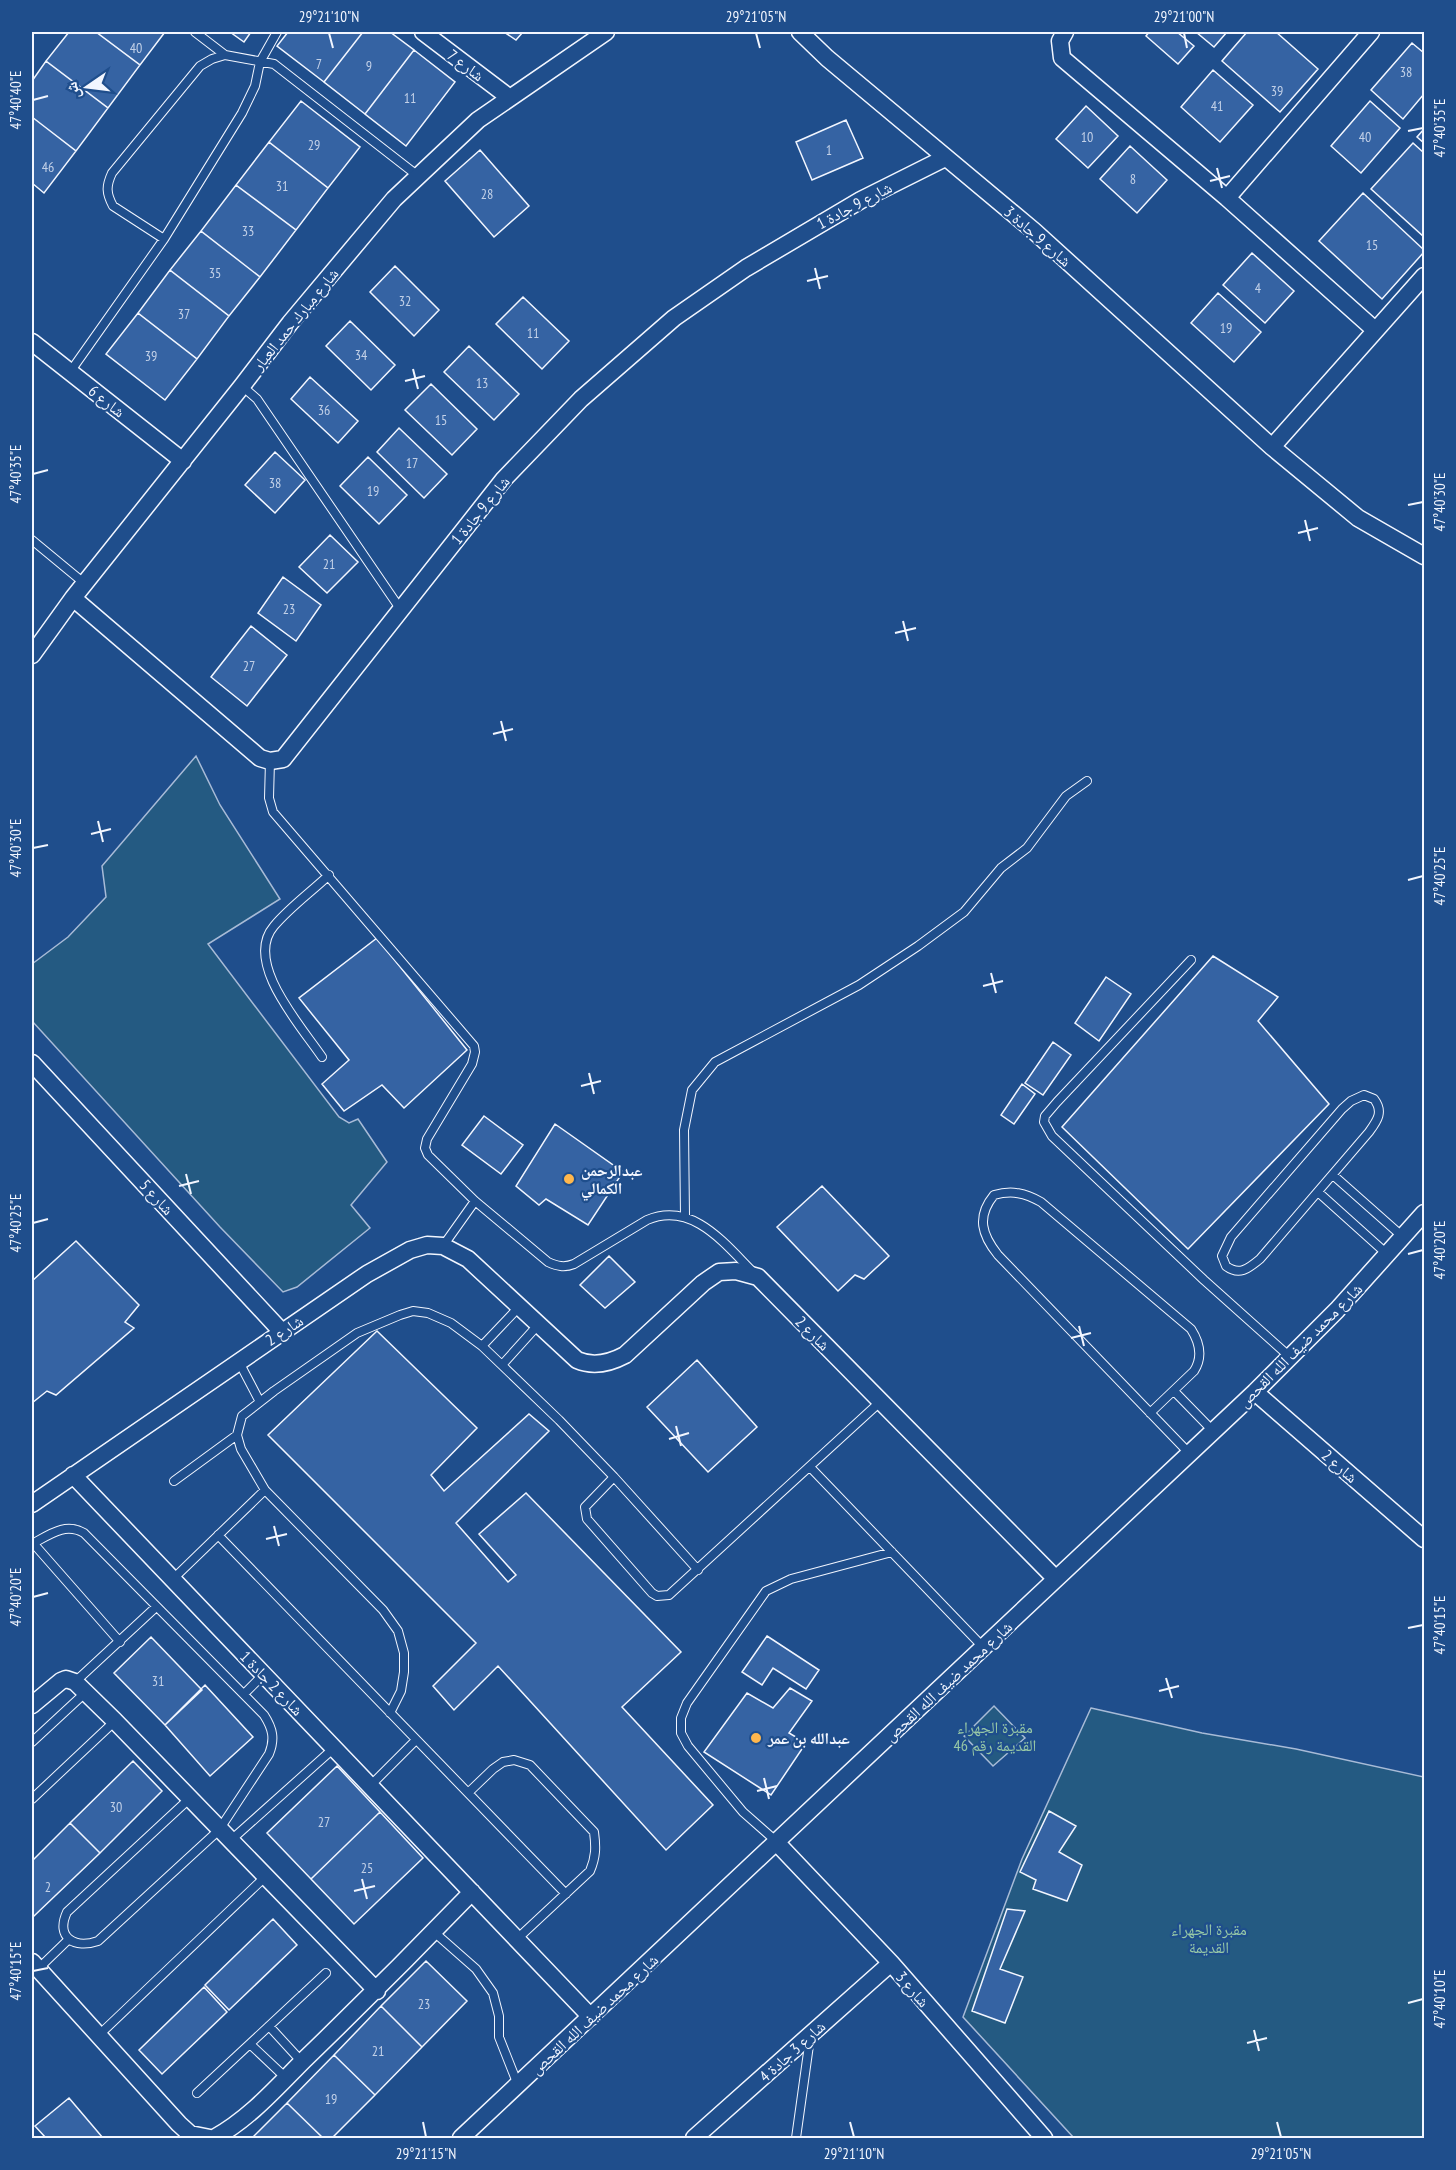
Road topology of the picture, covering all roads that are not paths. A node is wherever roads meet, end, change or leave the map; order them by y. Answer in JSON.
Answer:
{"nodes":[{"id":1,"x":195,"y":32,"type":"edge"},
{"id":2,"x":277,"y":32,"type":"edge"},
{"id":3,"x":423,"y":32,"type":"edge"},
{"id":4,"x":606,"y":32,"type":"edge"},
{"id":5,"x":800,"y":32,"type":"edge"},
{"id":6,"x":1065,"y":32,"type":"edge"},
{"id":7,"x":1371,"y":32,"type":"edge"},
{"id":8,"x":225,"y":56,"type":"junction"},
{"id":9,"x":260,"y":62,"type":"junction"},
{"id":10,"x":510,"y":98,"type":"junction"},
{"id":11,"x":945,"y":158,"type":"junction"},
{"id":12,"x":418,"y":176,"type":"junction"},
{"id":13,"x":1227,"y":198,"type":"junction"},
{"id":14,"x":164,"y":239,"type":"junction"},
{"id":15,"x":1425,"y":276,"type":"edge"},
{"id":16,"x":1375,"y":330,"type":"junction"},
{"id":17,"x":32,"y":342,"type":"edge"},
{"id":18,"x":70,"y":372,"type":"junction"},
{"id":19,"x":242,"y":386,"type":"junction"},
{"id":20,"x":1272,"y":447,"type":"junction"},
{"id":21,"x":183,"y":461,"type":"junction"},
{"id":22,"x":32,"y":540,"type":"edge"},
{"id":23,"x":1425,"y":556,"type":"edge"},
{"id":24,"x":84,"y":583,"type":"junction"},
{"id":25,"x":73,"y":598,"type":"junction"},
{"id":26,"x":401,"y":610,"type":"junction"},
{"id":27,"x":32,"y":655,"type":"edge"},
{"id":28,"x":270,"y":761,"type":"junction"},
{"id":29,"x":1087,"y":781,"type":"dead end"},
{"id":30,"x":328,"y":875,"type":"junction"},
{"id":31,"x":1191,"y":960,"type":"dead end"},
{"id":32,"x":322,"y":1057,"type":"dead end"},
{"id":33,"x":32,"y":1063,"type":"edge"},
{"id":34,"x":1333,"y":1175,"type":"junction"},
{"id":35,"x":1318,"y":1192,"type":"junction"},
{"id":36,"x":475,"y":1201,"type":"junction"},
{"id":37,"x":685,"y":1216,"type":"junction"},
{"id":38,"x":1422,"y":1221,"type":"edge"},
{"id":39,"x":1402,"y":1237,"type":"junction"},
{"id":40,"x":443,"y":1246,"type":"junction"},
{"id":41,"x":1387,"y":1254,"type":"junction"},
{"id":42,"x":758,"y":1277,"type":"junction"},
{"id":43,"x":519,"y":1307,"type":"junction"},
{"id":44,"x":538,"y":1325,"type":"junction"},
{"id":45,"x":282,"y":1332,"type":"junction"},
{"id":46,"x":482,"y":1346,"type":"junction"},
{"id":47,"x":1290,"y":1357,"type":"junction"},
{"id":48,"x":238,"y":1362,"type":"junction"},
{"id":49,"x":502,"y":1365,"type":"junction"},
{"id":50,"x":1174,"y":1391,"type":"junction"},
{"id":51,"x":1255,"y":1392,"type":"junction"},
{"id":52,"x":260,"y":1402,"type":"junction"},
{"id":53,"x":880,"y":1402,"type":"junction"},
{"id":54,"x":1150,"y":1413,"type":"junction"},
{"id":55,"x":1213,"y":1431,"type":"junction"},
{"id":56,"x":237,"y":1436,"type":"junction"},
{"id":57,"x":1189,"y":1453,"type":"junction"},
{"id":58,"x":810,"y":1467,"type":"junction"},
{"id":59,"x":73,"y":1475,"type":"junction"},
{"id":60,"x":614,"y":1477,"type":"junction"},
{"id":61,"x":174,"y":1481,"type":"dead end"},
{"id":62,"x":265,"y":1490,"type":"junction"},
{"id":63,"x":32,"y":1504,"type":"edge"},
{"id":64,"x":218,"y":1535,"type":"junction"},
{"id":65,"x":1425,"y":1539,"type":"edge"},
{"id":66,"x":32,"y":1544,"type":"edge"},
{"id":67,"x":892,"y":1552,"type":"junction"},
{"id":68,"x":698,"y":1570,"type":"junction"},
{"id":69,"x":173,"y":1579,"type":"junction"},
{"id":70,"x":1056,"y":1579,"type":"junction"},
{"id":71,"x":156,"y":1607,"type":"junction"},
{"id":72,"x":120,"y":1642,"type":"junction"},
{"id":73,"x":983,"y":1647,"type":"junction"},
{"id":74,"x":264,"y":1674,"type":"junction"},
{"id":75,"x":80,"y":1687,"type":"junction"},
{"id":76,"x":244,"y":1694,"type":"junction"},
{"id":77,"x":32,"y":1705,"type":"edge"},
{"id":78,"x":390,"y":1713,"type":"junction"},
{"id":79,"x":115,"y":1721,"type":"junction"},
{"id":80,"x":417,"y":1740,"type":"junction"},
{"id":81,"x":32,"y":1742,"type":"edge"},
{"id":82,"x":334,"y":1748,"type":"junction"},
{"id":83,"x":370,"y":1786,"type":"junction"},
{"id":84,"x":469,"y":1792,"type":"junction"},
{"id":85,"x":32,"y":1799,"type":"edge"},
{"id":86,"x":189,"y":1799,"type":"junction"},
{"id":87,"x":225,"y":1835,"type":"junction"},
{"id":88,"x":777,"y":1843,"type":"junction"},
{"id":89,"x":265,"y":1877,"type":"junction"},
{"id":90,"x":472,"y":1892,"type":"junction"},
{"id":91,"x":566,"y":1894,"type":"junction"},
{"id":92,"x":434,"y":1932,"type":"junction"},
{"id":93,"x":69,"y":1939,"type":"junction"},
{"id":94,"x":517,"y":1939,"type":"junction"},
{"id":95,"x":891,"y":1963,"type":"junction"},
{"id":96,"x":35,"y":1965,"type":"edge"},
{"id":97,"x":326,"y":1973,"type":"dead end"},
{"id":98,"x":377,"y":1991,"type":"junction"},
{"id":99,"x":591,"y":2017,"type":"junction"},
{"id":100,"x":269,"y":2026,"type":"junction"},
{"id":101,"x":99,"y":2035,"type":"junction"},
{"id":102,"x":810,"y":2035,"type":"junction"},
{"id":103,"x":250,"y":2044,"type":"junction"},
{"id":104,"x":302,"y":2062,"type":"junction"},
{"id":105,"x":286,"y":2078,"type":"junction"},
{"id":106,"x":518,"y":2085,"type":"junction"},
{"id":107,"x":197,"y":2093,"type":"dead end"},
{"id":108,"x":212,"y":2139,"type":"edge"},
{"id":109,"x":461,"y":2139,"type":"edge"},
{"id":110,"x":694,"y":2139,"type":"edge"},
{"id":111,"x":796,"y":2139,"type":"edge"},
{"id":112,"x":1044,"y":2139,"type":"edge"}],
"edges":[{"from":1,"to":8,"type":"lane"},
{"from":2,"to":9,"type":"lane"},
{"from":3,"to":10,"type":"street","name":"شارع 7"},
{"from":4,"to":10,"type":"street","name":"شارع مبارك حمد العيار"},
{"from":5,"to":11,"type":"street","name":"شارع 9 جادة 3"},
{"from":6,"to":13,"type":"street"},
{"from":7,"to":13,"type":"street"},
{"from":8,"to":9,"type":"lane"},
{"from":8,"to":14,"type":"lane"},
{"from":9,"to":12,"type":"lane"},
{"from":9,"to":14,"type":"lane"},
{"from":10,"to":12,"type":"street","name":"شارع مبارك حمد العيار"},
{"from":11,"to":20,"type":"street","name":"شارع 9 جادة 3"},
{"from":11,"to":26,"type":"street","name":"شارع 9 جادة 1"},
{"from":12,"to":19,"type":"street","name":"شارع مبارك حمد العيار"},
{"from":13,"to":16,"type":"street"},
{"from":14,"to":18,"type":"lane"},
{"from":15,"to":16,"type":"street"},
{"from":16,"to":20,"type":"street"},
{"from":17,"to":18,"type":"street","name":"شارع 6"},
{"from":18,"to":21,"type":"street","name":"شارع 6"},
{"from":19,"to":21,"type":"street","name":"شارع مبارك حمد العيار"},
{"from":19,"to":26,"type":"lane"},
{"from":20,"to":23,"type":"street","name":"شارع 9 جادة 3"},
{"from":21,"to":24,"type":"street","name":"شارع مبارك حمد العيار"},
{"from":22,"to":24,"type":"lane"},
{"from":24,"to":25,"type":"street","name":"شارع مبارك حمد العيار"},
{"from":25,"to":27,"type":"street","name":"شارع مبارك حمد العيار"},
{"from":25,"to":28,"type":"street"},
{"from":26,"to":28,"type":"street","name":"شارع 9 جادة 1"},
{"from":28,"to":30,"type":"lane"},
{"from":29,"to":37,"type":"lane"},
{"from":30,"to":32,"type":"lane"},
{"from":30,"to":36,"type":"lane"},
{"from":31,"to":47,"type":"lane"},
{"from":33,"to":45,"type":"street","name":"شارع 5"},
{"from":34,"to":35,"type":"lane"},
{"from":34,"to":35,"type":"lane"},
{"from":34,"to":39,"type":"lane"},
{"from":35,"to":41,"type":"lane"},
{"from":36,"to":37,"type":"lane"},
{"from":36,"to":40,"type":"lane"},
{"from":37,"to":42,"type":"lane"},
{"from":38,"to":39,"type":"street","name":"شارع محمد ضيف الله القحص"},
{"from":39,"to":41,"type":"street","name":"شارع محمد ضيف الله القحص"},
{"from":40,"to":43,"type":"street"},
{"from":40,"to":45,"type":"street","name":"شارع 2"},
{"from":41,"to":47,"type":"street","name":"شارع محمد ضيف الله القحص"},
{"from":42,"to":44,"type":"street"},
{"from":42,"to":53,"type":"street","name":"شارع 2"},
{"from":43,"to":44,"type":"street"},
{"from":43,"to":46,"type":"lane"},
{"from":44,"to":49,"type":"lane"},
{"from":45,"to":48,"type":"street","name":"شارع 2"},
{"from":46,"to":49,"type":"lane"},
{"from":46,"to":52,"type":"lane"},
{"from":47,"to":51,"type":"street","name":"شارع محمد ضيف الله القحص"},
{"from":48,"to":52,"type":"lane"},
{"from":48,"to":59,"type":"street","name":"شارع 2"},
{"from":49,"to":60,"type":"lane"},
{"from":50,"to":54,"type":"lane"},
{"from":50,"to":54,"type":"lane"},
{"from":50,"to":55,"type":"lane"},
{"from":51,"to":55,"type":"street","name":"شارع محمد ضيف الله القحص"},
{"from":51,"to":65,"type":"street","name":"شارع 2"},
{"from":52,"to":56,"type":"lane"},
{"from":53,"to":58,"type":"lane"},
{"from":53,"to":70,"type":"street","name":"شارع 2"},
{"from":54,"to":57,"type":"lane"},
{"from":55,"to":57,"type":"street","name":"شارع محمد ضيف الله القحص"},
{"from":56,"to":61,"type":"lane"},
{"from":56,"to":62,"type":"lane"},
{"from":57,"to":70,"type":"street","name":"شارع محمد ضيف الله القحص"},
{"from":58,"to":67,"type":"lane"},
{"from":58,"to":68,"type":"lane"},
{"from":59,"to":63,"type":"street","name":"شارع 2"},
{"from":59,"to":69,"type":"street","name":"شارع 2 جادة 1"},
{"from":60,"to":68,"type":"lane"},
{"from":60,"to":68,"type":"lane"},
{"from":62,"to":64,"type":"lane"},
{"from":62,"to":78,"type":"lane"},
{"from":64,"to":69,"type":"lane"},
{"from":64,"to":78,"type":"lane"},
{"from":66,"to":71,"type":"lane"},
{"from":66,"to":72,"type":"lane"},
{"from":67,"to":73,"type":"lane"},
{"from":67,"to":88,"type":"lane"},
{"from":69,"to":74,"type":"street","name":"شارع 2 جادة 1"},
{"from":70,"to":73,"type":"street","name":"شارع محمد ضيف الله القحص"},
{"from":71,"to":72,"type":"lane"},
{"from":71,"to":76,"type":"lane"},
{"from":72,"to":75,"type":"lane"},
{"from":73,"to":88,"type":"street","name":"شارع محمد ضيف الله القحص"},
{"from":74,"to":76,"type":"lane"},
{"from":74,"to":82,"type":"street","name":"شارع 2 جادة 1"},
{"from":75,"to":77,"type":"street"},
{"from":75,"to":79,"type":"street"},
{"from":75,"to":81,"type":"lane"},
{"from":76,"to":87,"type":"lane"},
{"from":78,"to":80,"type":"lane"},
{"from":79,"to":85,"type":"lane"},
{"from":79,"to":86,"type":"street"},
{"from":80,"to":83,"type":"lane"},
{"from":80,"to":84,"type":"lane"},
{"from":82,"to":83,"type":"street","name":"شارع 2 جادة 1"},
{"from":82,"to":87,"type":"lane"},
{"from":83,"to":90,"type":"street","name":"شارع 2 جادة 1"},
{"from":84,"to":91,"type":"lane"},
{"from":84,"to":91,"type":"lane"},
{"from":86,"to":87,"type":"street"},
{"from":86,"to":93,"type":"lane"},
{"from":87,"to":89,"type":"street"},
{"from":87,"to":93,"type":"lane"},
{"from":88,"to":95,"type":"street","name":"شارع 3"},
{"from":88,"to":99,"type":"street","name":"شارع محمد ضيف الله القحص"},
{"from":89,"to":98,"type":"street"},
{"from":89,"to":101,"type":"lane"},
{"from":90,"to":92,"type":"street"},
{"from":90,"to":94,"type":"street","name":"شارع 2 جادة 1"},
{"from":91,"to":94,"type":"lane"},
{"from":92,"to":98,"type":"street"},
{"from":92,"to":106,"type":"lane"},
{"from":93,"to":96,"type":"lane"},
{"from":94,"to":99,"type":"street","name":"شارع 2 جادة 1"},
{"from":95,"to":102,"type":"street","name":"شارع 3 جادة 4"},
{"from":95,"to":112,"type":"street","name":"شارع 3"},
{"from":96,"to":101,"type":"street"},
{"from":97,"to":100,"type":"lane"},
{"from":98,"to":104,"type":"street"},
{"from":99,"to":106,"type":"street","name":"شارع محمد ضيف الله القحص"},
{"from":100,"to":103,"type":"lane"},
{"from":100,"to":104,"type":"lane"},
{"from":101,"to":108,"type":"street"},
{"from":102,"to":110,"type":"street","name":"شارع 3 جادة 4"},
{"from":102,"to":111,"type":"lane"},
{"from":103,"to":105,"type":"lane"},
{"from":103,"to":107,"type":"lane"},
{"from":104,"to":105,"type":"street"},
{"from":105,"to":108,"type":"street"},
{"from":106,"to":109,"type":"street","name":"شارع محمد ضيف الله القحص"}]}
